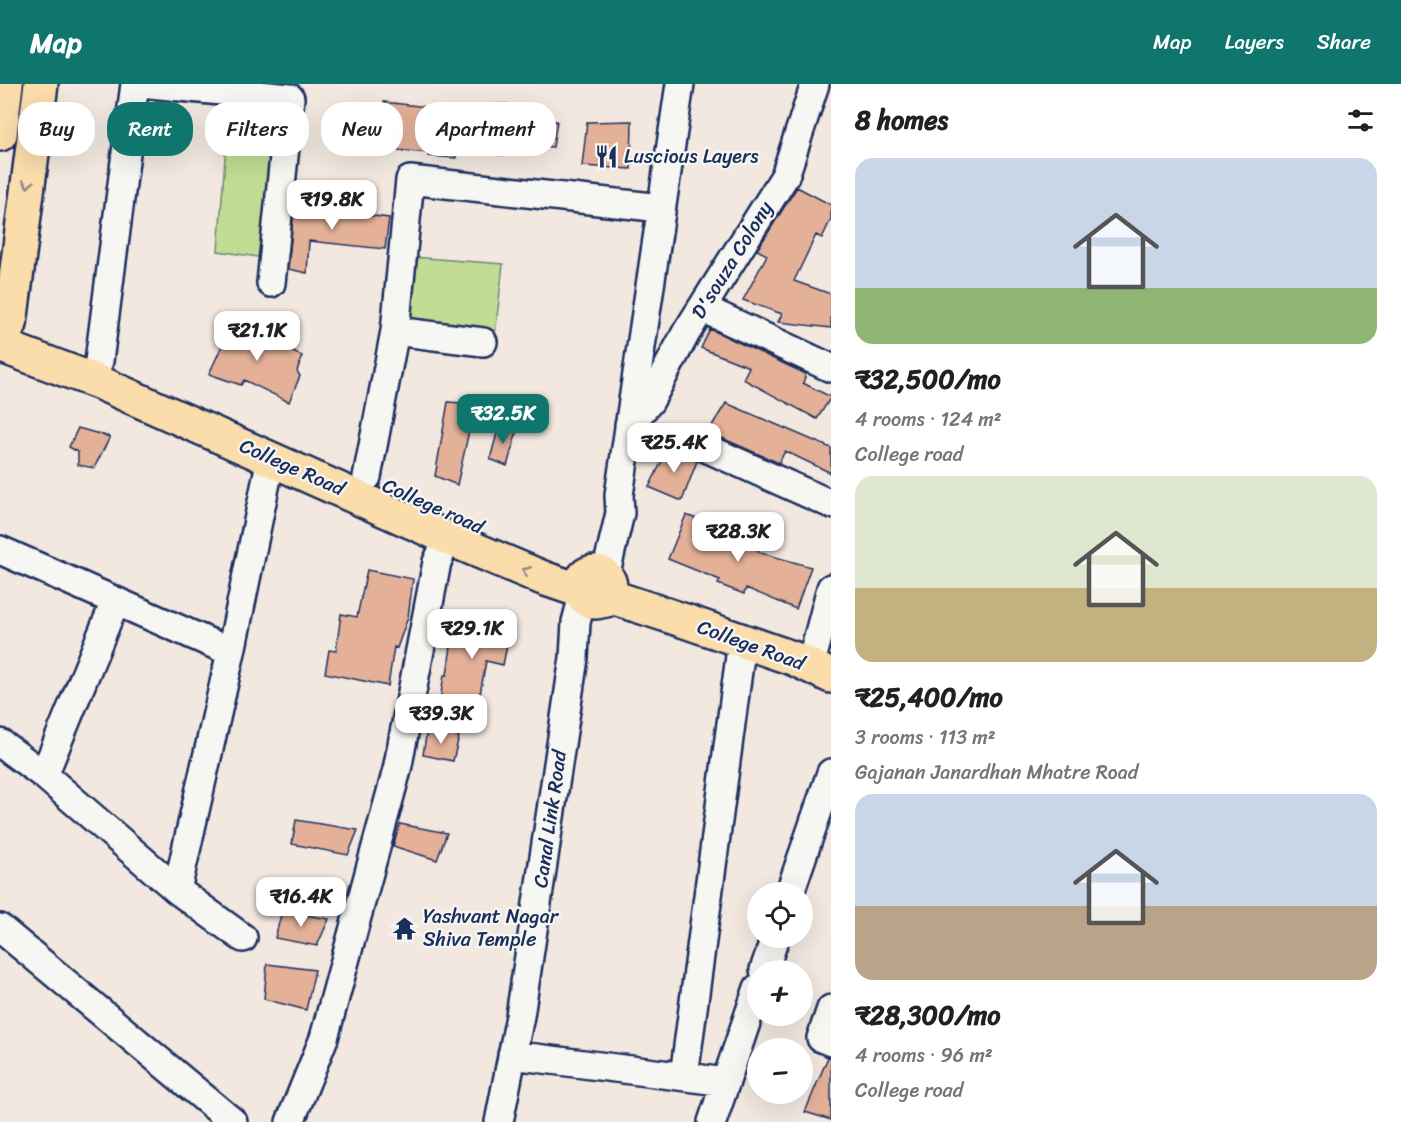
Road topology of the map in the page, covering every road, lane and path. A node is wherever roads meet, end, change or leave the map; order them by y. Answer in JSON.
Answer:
{"nodes":[{"id":1,"x":6,"y":84,"type":"edge"},
{"id":2,"x":41,"y":84,"type":"edge"},
{"id":3,"x":135,"y":84,"type":"edge"},
{"id":4,"x":150,"y":84,"type":"edge"},
{"id":5,"x":680,"y":84,"type":"edge"},
{"id":6,"x":814,"y":84,"type":"edge"},
{"id":7,"x":0,"y":134,"type":"edge"},
{"id":8,"x":661,"y":208,"type":"junction"},
{"id":9,"x":271,"y":283,"type":"dead end"},
{"id":10,"x":702,"y":308,"type":"junction"},
{"id":11,"x":395,"y":331,"type":"junction"},
{"id":12,"x":4,"y":332,"type":"edge"},
{"id":13,"x":483,"y":342,"type":"dead end"},
{"id":14,"x":99,"y":361,"type":"junction"},
{"id":15,"x":831,"y":368,"type":"edge"},
{"id":16,"x":629,"y":425,"type":"junction"},
{"id":17,"x":686,"y":439,"type":"dead end"},
{"id":18,"x":271,"y":458,"type":"junction"},
{"id":19,"x":367,"y":477,"type":"junction"},
{"id":20,"x":831,"y":504,"type":"edge"},
{"id":21,"x":448,"y":538,"type":"junction"},
{"id":22,"x":0,"y":550,"type":"edge"},
{"id":23,"x":594,"y":587,"type":"junction"},
{"id":24,"x":831,"y":588,"type":"edge"},
{"id":25,"x":115,"y":602,"type":"junction"},
{"id":26,"x":742,"y":640,"type":"junction"},
{"id":27,"x":231,"y":652,"type":"junction"},
{"id":28,"x":825,"y":662,"type":"edge"},
{"id":29,"x":0,"y":743,"type":"edge"},
{"id":30,"x":831,"y":773,"type":"edge"},
{"id":31,"x":44,"y":775,"type":"junction"},
{"id":32,"x":793,"y":882,"type":"edge"},
{"id":33,"x":177,"y":890,"type":"junction"},
{"id":34,"x":0,"y":928,"type":"edge"},
{"id":35,"x":243,"y":938,"type":"dead end"},
{"id":36,"x":831,"y":1009,"type":"edge"},
{"id":37,"x":747,"y":1020,"type":"edge"},
{"id":38,"x":831,"y":1042,"type":"edge"},
{"id":39,"x":512,"y":1055,"type":"junction"},
{"id":40,"x":684,"y":1076,"type":"junction"},
{"id":41,"x":726,"y":1082,"type":"junction"},
{"id":42,"x":233,"y":1122,"type":"edge"},
{"id":43,"x":290,"y":1122,"type":"edge"},
{"id":44,"x":499,"y":1122,"type":"edge"},
{"id":45,"x":712,"y":1122,"type":"edge"}],
"edges":[{"from":1,"to":7,"type":"main road"},
{"from":2,"to":12,"type":"main road","one_way":true},
{"from":3,"to":14,"type":"street"},
{"from":4,"to":9,"type":"street"},
{"from":5,"to":8,"type":"street","name":"Canal Link Road"},
{"from":6,"to":10,"type":"street","name":"D'souza Colony"},
{"from":8,"to":11,"type":"street"},
{"from":8,"to":16,"type":"street","name":"Canal Link Road"},
{"from":10,"to":15,"type":"street"},
{"from":10,"to":16,"type":"street","name":"D'souza Colony"},
{"from":11,"to":13,"type":"street"},
{"from":11,"to":19,"type":"street"},
{"from":12,"to":14,"type":"main road","name":"College road"},
{"from":12,"to":18,"type":"main road","name":"College Road"},
{"from":14,"to":19,"type":"main road","name":"College road"},
{"from":16,"to":23,"type":"street","name":"Canal Link Road"},
{"from":17,"to":20,"type":"street"},
{"from":18,"to":21,"type":"main road","name":"College Road"},
{"from":18,"to":27,"type":"street"},
{"from":19,"to":23,"type":"main road","name":"College road"},
{"from":23,"to":21,"type":"main road","name":"College Road","one_way":true},
{"from":21,"to":43,"type":"street"},
{"from":22,"to":25,"type":"street"},
{"from":23,"to":26,"type":"main road","name":"College Road"},
{"from":23,"to":28,"type":"main road","name":"College road"},
{"from":23,"to":39,"type":"street","name":"Canal Link Road"},
{"from":24,"to":28,"type":"street"},
{"from":25,"to":27,"type":"street"},
{"from":25,"to":31,"type":"street"},
{"from":26,"to":28,"type":"main road","name":"College Road"},
{"from":26,"to":40,"type":"street"},
{"from":27,"to":33,"type":"street"},
{"from":29,"to":31,"type":"street"},
{"from":30,"to":32,"type":"street"},
{"from":31,"to":33,"type":"street"},
{"from":33,"to":35,"type":"street"},
{"from":34,"to":42,"type":"street"},
{"from":36,"to":38,"type":"street"},
{"from":37,"to":41,"type":"street"},
{"from":39,"to":40,"type":"street"},
{"from":39,"to":44,"type":"street","name":"Canal Link Road"},
{"from":40,"to":41,"type":"street"},
{"from":41,"to":45,"type":"street"}]}
